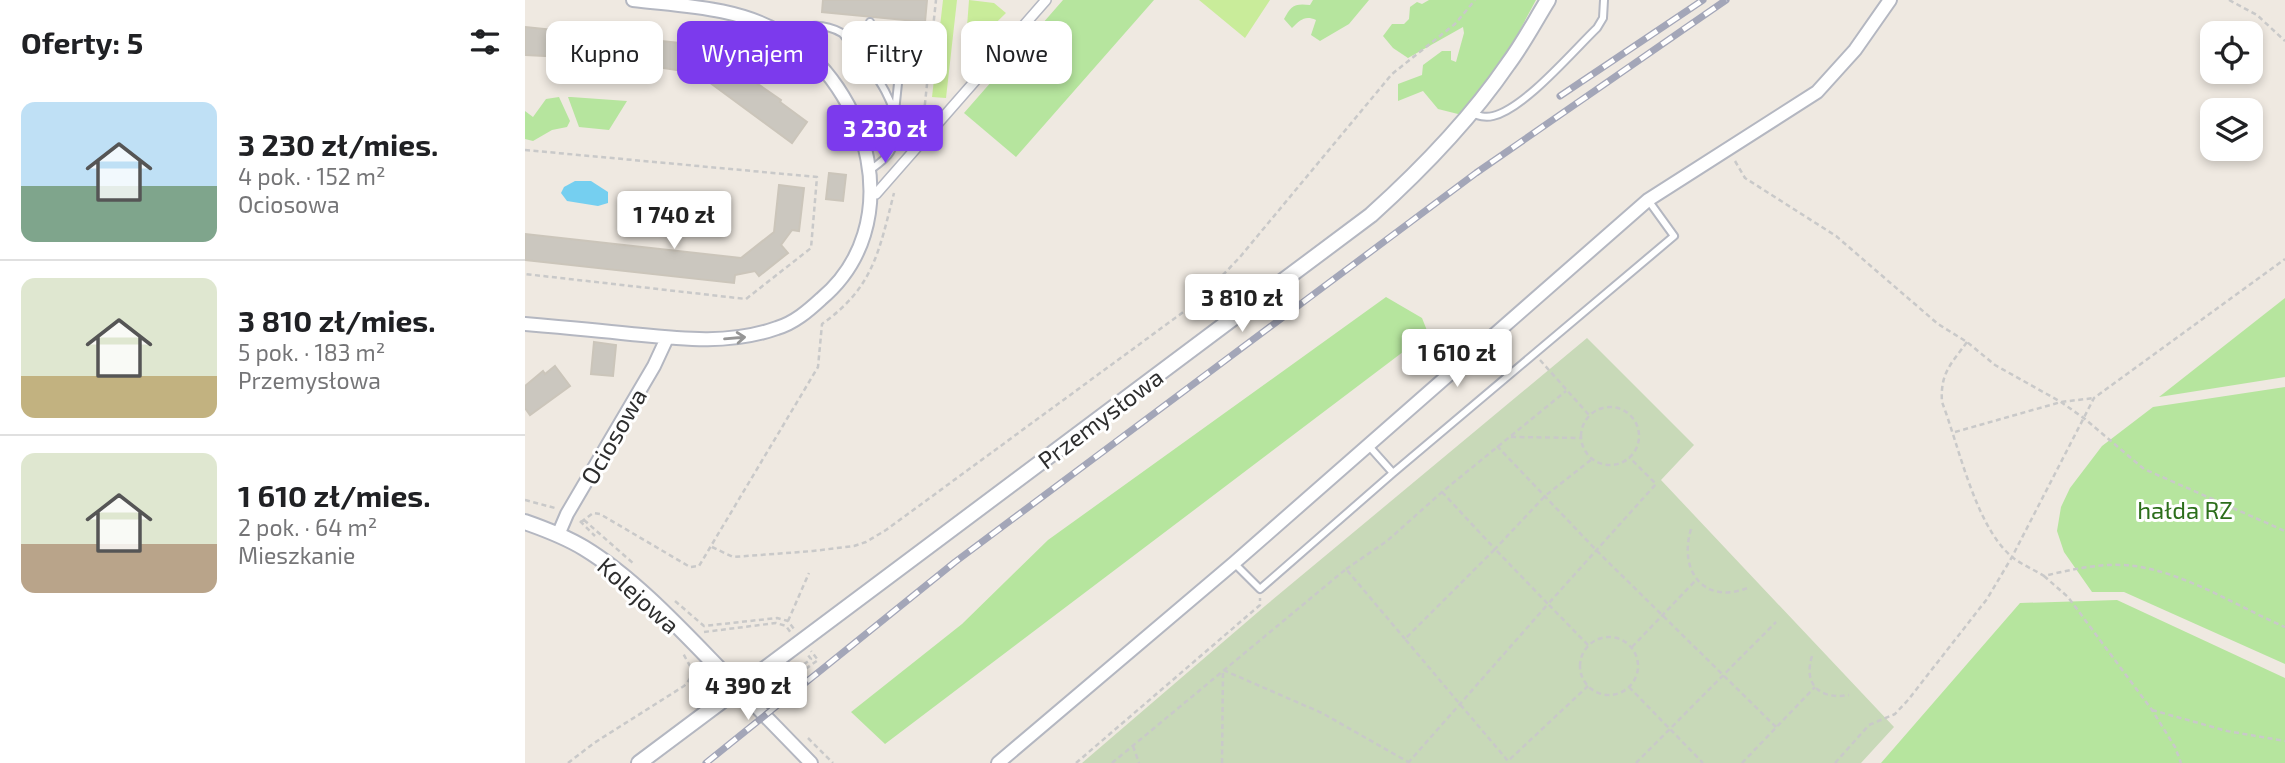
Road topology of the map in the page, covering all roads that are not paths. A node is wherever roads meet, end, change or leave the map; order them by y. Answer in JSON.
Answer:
{"nodes":[{"id":1,"x":633,"y":0,"type":"edge"},
{"id":2,"x":1046,"y":0,"type":"edge"},
{"id":3,"x":1548,"y":0,"type":"edge"},
{"id":4,"x":1604,"y":0,"type":"edge"},
{"id":5,"x":1890,"y":0,"type":"edge"},
{"id":6,"x":755,"y":21,"type":"edge"},
{"id":7,"x":828,"y":74,"type":"edge"},
{"id":8,"x":881,"y":84,"type":"edge"},
{"id":9,"x":898,"y":84,"type":"edge"},
{"id":10,"x":895,"y":113,"type":"junction"},
{"id":11,"x":1471,"y":113,"type":"junction"},
{"id":12,"x":869,"y":171,"type":"junction"},
{"id":13,"x":870,"y":194,"type":"junction"},
{"id":14,"x":1648,"y":200,"type":"junction"},
{"id":15,"x":525,"y":324,"type":"edge"},
{"id":16,"x":667,"y":338,"type":"junction"},
{"id":17,"x":1369,"y":445,"type":"junction"},
{"id":18,"x":1393,"y":473,"type":"junction"},
{"id":19,"x":525,"y":522,"type":"edge"},
{"id":20,"x":558,"y":535,"type":"junction"},
{"id":21,"x":1234,"y":563,"type":"junction"},
{"id":22,"x":739,"y":689,"type":"junction"},
{"id":23,"x":639,"y":763,"type":"edge"},
{"id":24,"x":811,"y":763,"type":"edge"},
{"id":25,"x":997,"y":763,"type":"edge"}],
"edges":[{"from":1,"to":6,"type":"street"},
{"from":2,"to":13,"type":"street"},
{"from":3,"to":11,"type":"street","name":"Przemysłowa"},
{"from":4,"to":11,"type":"lane"},
{"from":5,"to":14,"type":"street"},
{"from":7,"to":12,"type":"street"},
{"from":8,"to":10,"type":"lane"},
{"from":9,"to":10,"type":"lane"},
{"from":10,"to":12,"type":"lane"},
{"from":11,"to":22,"type":"street","name":"Przemysłowa"},
{"from":12,"to":13,"type":"street"},
{"from":16,"to":13,"type":"street","one_way":true},
{"from":14,"to":17,"type":"street"},
{"from":14,"to":18,"type":"lane"},
{"from":15,"to":16,"type":"street"},
{"from":16,"to":20,"type":"street","name":"Ociosowa"},
{"from":17,"to":18,"type":"lane"},
{"from":17,"to":21,"type":"street"},
{"from":18,"to":21,"type":"lane"},
{"from":19,"to":20,"type":"street","name":"Kolejowa"},
{"from":20,"to":22,"type":"street","name":"Kolejowa"},
{"from":21,"to":25,"type":"street"},
{"from":22,"to":23,"type":"street","name":"Przemysłowa"},
{"from":22,"to":24,"type":"street"}]}
